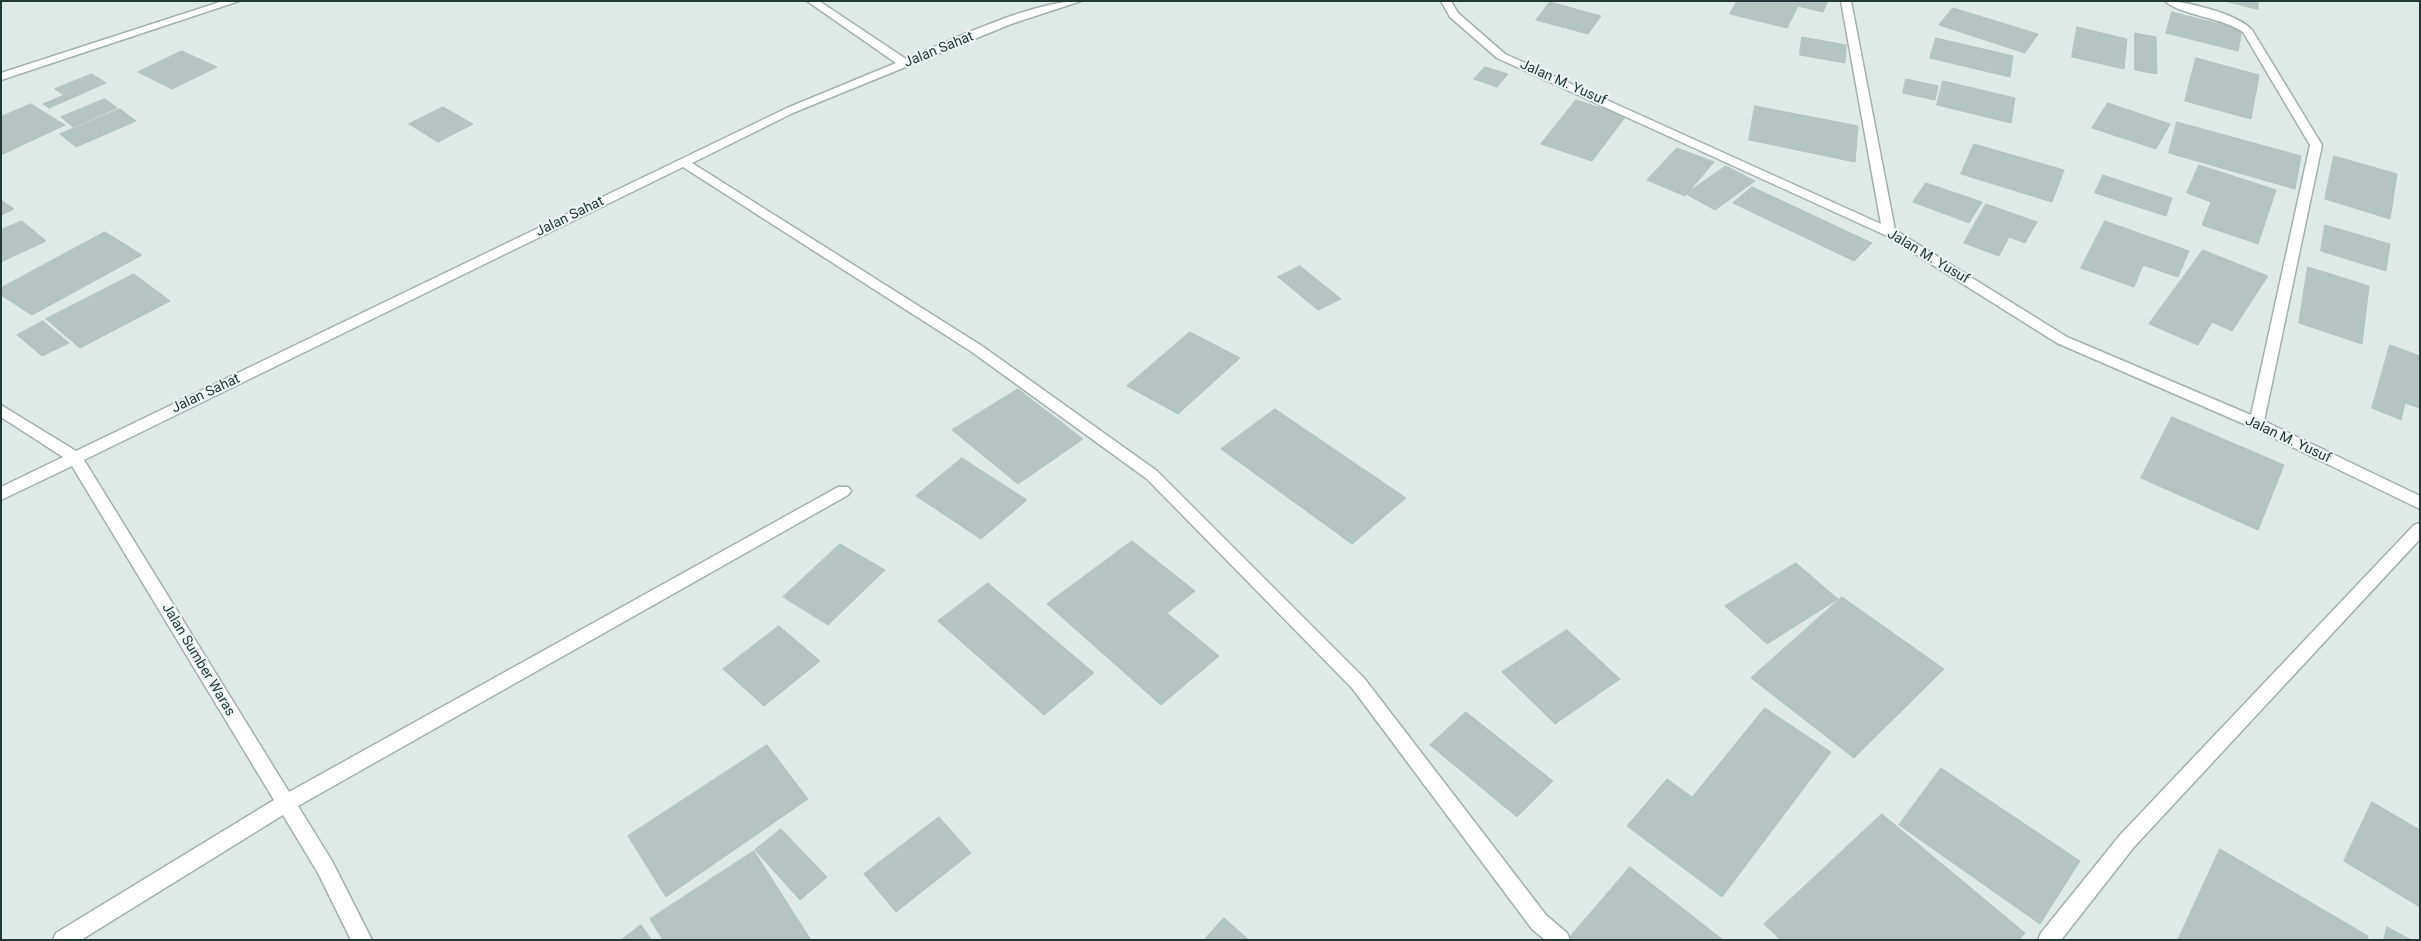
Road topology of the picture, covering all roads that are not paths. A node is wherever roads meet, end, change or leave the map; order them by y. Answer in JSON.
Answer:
{"nodes":[{"id":1,"x":234,"y":1,"type":"edge"},
{"id":2,"x":812,"y":1,"type":"edge"},
{"id":3,"x":1076,"y":1,"type":"edge"},
{"id":4,"x":1446,"y":1,"type":"edge"},
{"id":5,"x":1846,"y":1,"type":"edge"},
{"id":6,"x":2170,"y":1,"type":"edge"},
{"id":7,"x":905,"y":64,"type":"junction"},
{"id":8,"x":1,"y":77,"type":"edge"},
{"id":9,"x":683,"y":162,"type":"junction"},
{"id":10,"x":1889,"y":232,"type":"junction"},
{"id":11,"x":1,"y":410,"type":"edge"},
{"id":12,"x":2256,"y":424,"type":"junction"},
{"id":13,"x":75,"y":458,"type":"junction"},
{"id":14,"x":843,"y":491,"type":"dead end"},
{"id":15,"x":1,"y":494,"type":"edge"},
{"id":16,"x":2420,"y":503,"type":"edge"},
{"id":17,"x":2420,"y":529,"type":"edge"},
{"id":18,"x":286,"y":803,"type":"junction"},
{"id":19,"x":63,"y":940,"type":"edge"},
{"id":20,"x":362,"y":940,"type":"edge"},
{"id":21,"x":1560,"y":940,"type":"edge"},
{"id":22,"x":2048,"y":940,"type":"edge"}],
"edges":[{"from":1,"to":8,"type":"street"},
{"from":2,"to":7,"type":"street"},
{"from":3,"to":7,"type":"street","name":"Jalan Sahat"},
{"from":4,"to":10,"type":"street","name":"Jalan M. Yusuf"},
{"from":5,"to":10,"type":"street"},
{"from":6,"to":12,"type":"street"},
{"from":7,"to":9,"type":"street","name":"Jalan Sahat"},
{"from":9,"to":13,"type":"street","name":"Jalan Sahat"},
{"from":9,"to":21,"type":"street"},
{"from":10,"to":12,"type":"street","name":"Jalan M. Yusuf"},
{"from":11,"to":13,"type":"street","name":"Jalan Sumber Waras"},
{"from":12,"to":16,"type":"street","name":"Jalan M. Yusuf"},
{"from":13,"to":15,"type":"street","name":"Jalan Sahat"},
{"from":13,"to":18,"type":"street","name":"Jalan Sumber Waras"},
{"from":14,"to":18,"type":"street"},
{"from":17,"to":22,"type":"street"},
{"from":18,"to":19,"type":"street"},
{"from":18,"to":20,"type":"street","name":"Jalan Sumber Waras"}]}
